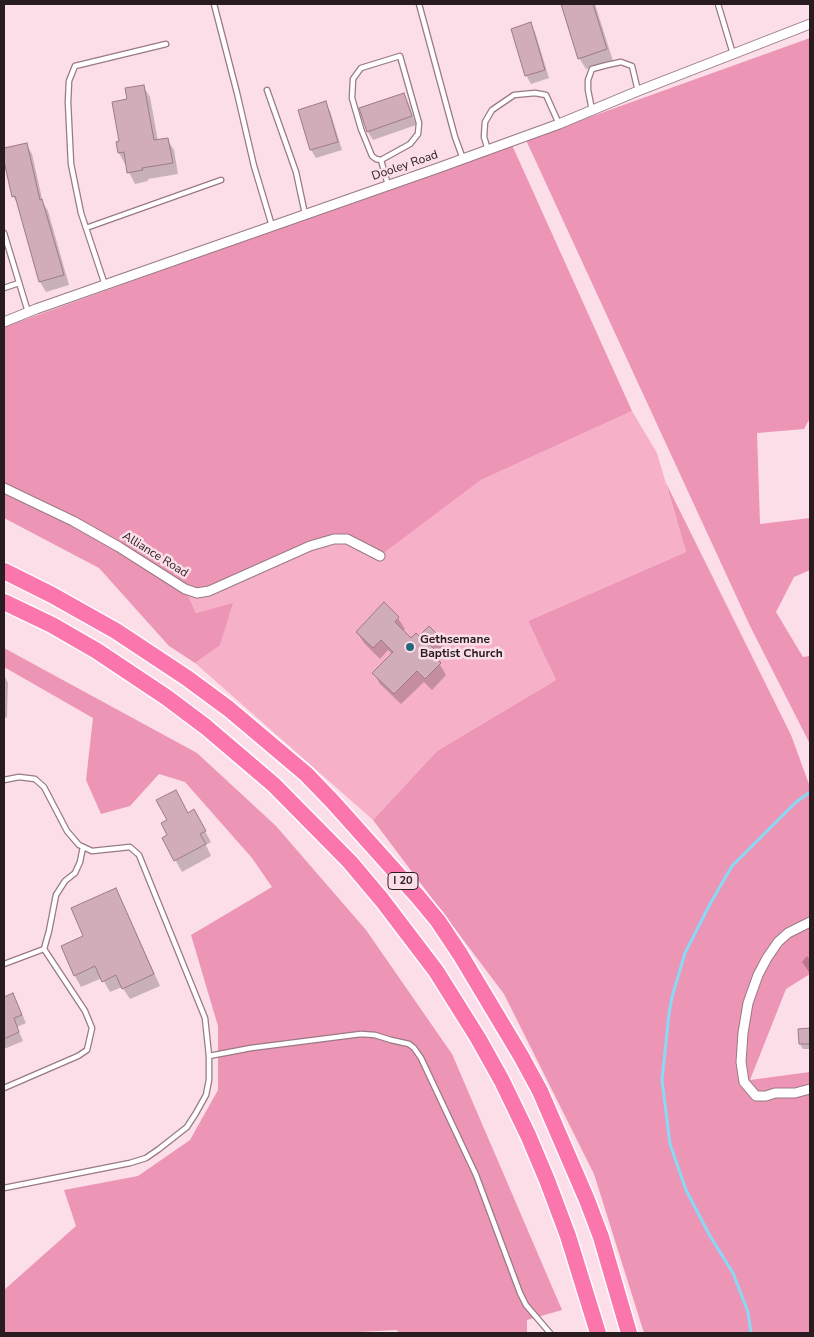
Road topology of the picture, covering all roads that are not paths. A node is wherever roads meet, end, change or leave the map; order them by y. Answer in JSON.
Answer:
{"nodes":[{"id":1,"x":214,"y":4,"type":"edge"},
{"id":2,"x":419,"y":4,"type":"edge"},
{"id":3,"x":718,"y":4,"type":"edge"},
{"id":4,"x":810,"y":24,"type":"edge"},
{"id":5,"x":166,"y":44,"type":"dead end"},
{"id":6,"x":733,"y":54,"type":"junction"},
{"id":7,"x":267,"y":90,"type":"dead end"},
{"id":8,"x":638,"y":91,"type":"junction"},
{"id":9,"x":592,"y":110,"type":"junction"},
{"id":10,"x":559,"y":124,"type":"junction"},
{"id":11,"x":488,"y":150,"type":"junction"},
{"id":12,"x":463,"y":159,"type":"junction"},
{"id":13,"x":381,"y":160,"type":"junction"},
{"id":14,"x":220,"y":180,"type":"dead end"},
{"id":15,"x":388,"y":185,"type":"junction"},
{"id":16,"x":305,"y":214,"type":"junction"},
{"id":17,"x":272,"y":226,"type":"junction"},
{"id":18,"x":86,"y":228,"type":"junction"},
{"id":19,"x":4,"y":233,"type":"edge"},
{"id":20,"x":19,"y":283,"type":"junction"},
{"id":21,"x":105,"y":285,"type":"junction"},
{"id":22,"x":4,"y":288,"type":"edge"},
{"id":23,"x":28,"y":312,"type":"junction"},
{"id":24,"x":4,"y":322,"type":"edge"},
{"id":25,"x":4,"y":488,"type":"edge"},
{"id":26,"x":380,"y":556,"type":"dead end"},
{"id":27,"x":4,"y":570,"type":"edge"},
{"id":28,"x":4,"y":602,"type":"edge"},
{"id":29,"x":4,"y":780,"type":"edge"},
{"id":30,"x":83,"y":847,"type":"junction"},
{"id":31,"x":810,"y":922,"type":"edge"},
{"id":32,"x":44,"y":949,"type":"junction"},
{"id":33,"x":4,"y":964,"type":"edge"},
{"id":34,"x":209,"y":1056,"type":"junction"},
{"id":35,"x":4,"y":1088,"type":"edge"},
{"id":36,"x":810,"y":1089,"type":"edge"},
{"id":37,"x":4,"y":1188,"type":"edge"},
{"id":38,"x":550,"y":1333,"type":"edge"},
{"id":39,"x":598,"y":1333,"type":"edge"},
{"id":40,"x":629,"y":1333,"type":"edge"}],
"edges":[{"from":1,"to":17,"type":"lane"},
{"from":2,"to":12,"type":"lane"},
{"from":3,"to":6,"type":"lane"},
{"from":4,"to":6,"type":"street","name":"Dooley Road"},
{"from":5,"to":18,"type":"lane"},
{"from":6,"to":8,"type":"street","name":"Dooley Road"},
{"from":7,"to":16,"type":"lane"},
{"from":8,"to":9,"type":"street","name":"Dooley Road"},
{"from":8,"to":9,"type":"lane"},
{"from":9,"to":10,"type":"street","name":"Dooley Road"},
{"from":10,"to":11,"type":"street","name":"Dooley Road"},
{"from":10,"to":11,"type":"lane"},
{"from":11,"to":12,"type":"street","name":"Dooley Road"},
{"from":12,"to":15,"type":"street","name":"Dooley Road"},
{"from":13,"to":13,"type":"lane"},
{"from":13,"to":15,"type":"lane"},
{"from":14,"to":18,"type":"lane"},
{"from":15,"to":16,"type":"street","name":"Dooley Road"},
{"from":16,"to":17,"type":"street","name":"Dooley Road"},
{"from":17,"to":21,"type":"street","name":"Dooley Road"},
{"from":18,"to":21,"type":"lane"},
{"from":19,"to":20,"type":"lane"},
{"from":20,"to":22,"type":"lane"},
{"from":20,"to":23,"type":"lane"},
{"from":21,"to":23,"type":"street","name":"Dooley Road"},
{"from":23,"to":24,"type":"street","name":"Dooley Road"},
{"from":25,"to":26,"type":"street","name":"Alliance Road"},
{"from":27,"to":40,"type":"highway","number":"I 20"},
{"from":28,"to":39,"type":"highway","number":"I 20"},
{"from":29,"to":30,"type":"lane"},
{"from":30,"to":32,"type":"lane"},
{"from":30,"to":34,"type":"lane"},
{"from":31,"to":36,"type":"street"},
{"from":32,"to":33,"type":"lane"},
{"from":32,"to":35,"type":"lane"},
{"from":34,"to":37,"type":"lane"},
{"from":34,"to":38,"type":"lane"}]}
